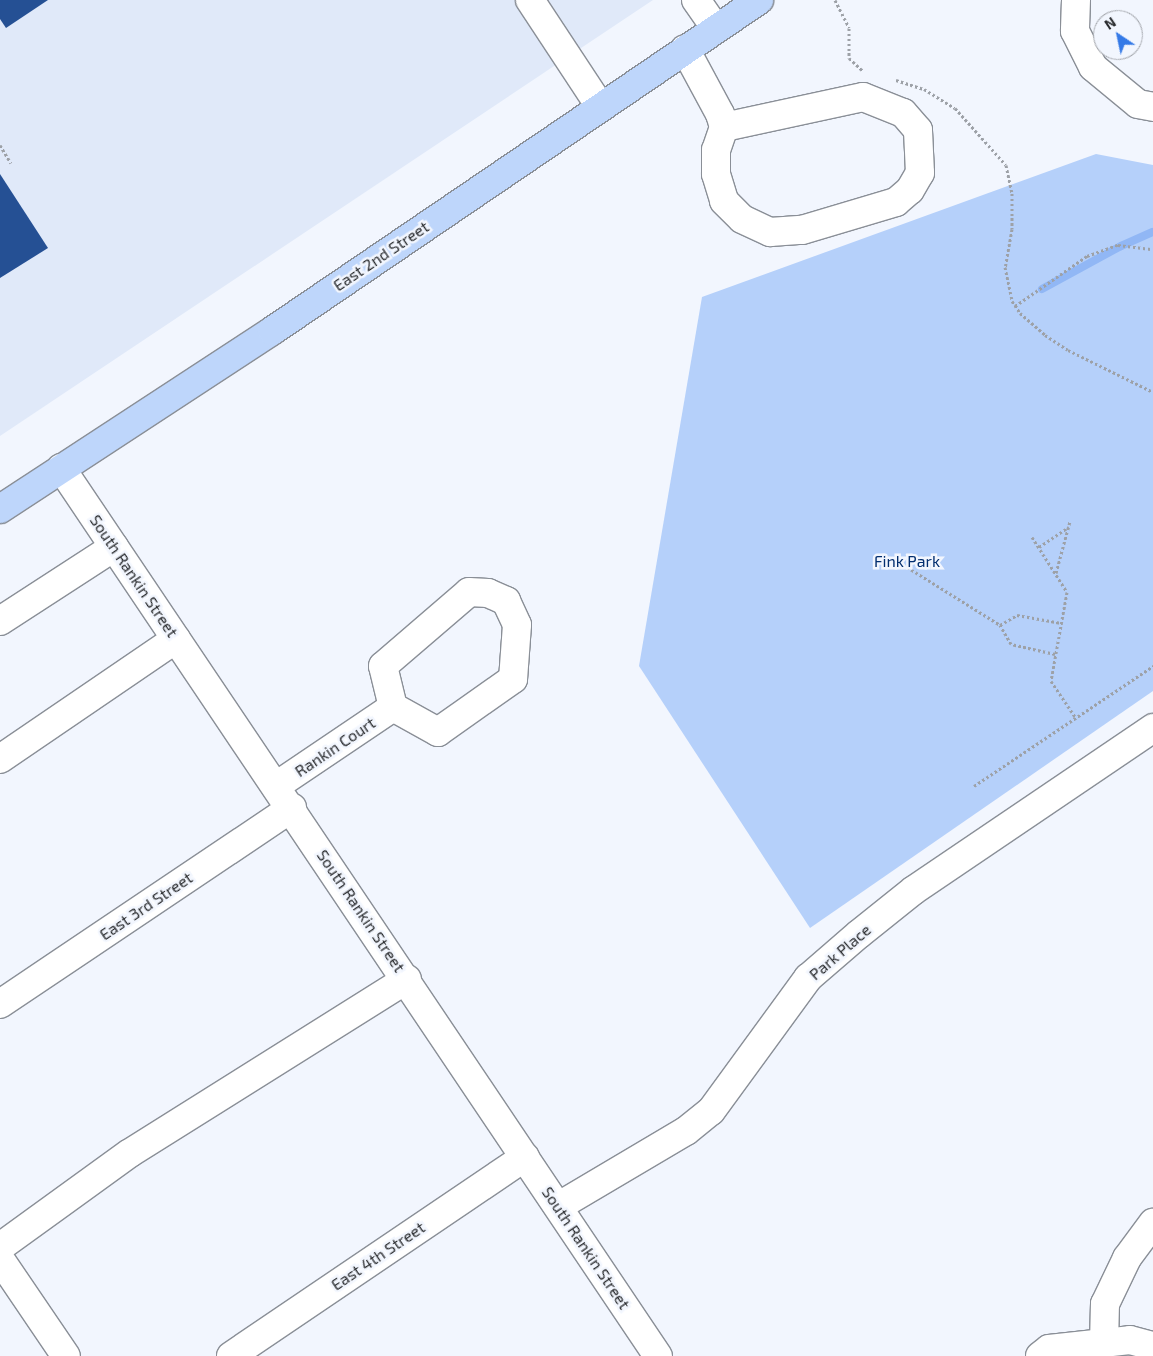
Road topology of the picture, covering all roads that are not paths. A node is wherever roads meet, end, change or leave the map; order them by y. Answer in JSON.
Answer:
{"nodes":[{"id":1,"x":530,"y":0,"type":"edge"},
{"id":2,"x":696,"y":0,"type":"edge"},
{"id":3,"x":759,"y":0,"type":"edge"},
{"id":4,"x":1076,"y":0,"type":"edge"},
{"id":5,"x":716,"y":29,"type":"junction"},
{"id":6,"x":685,"y":49,"type":"junction"},
{"id":7,"x":600,"y":106,"type":"junction"},
{"id":8,"x":1153,"y":107,"type":"edge"},
{"id":9,"x":724,"y":127,"type":"junction"},
{"id":10,"x":61,"y":468,"type":"junction"},
{"id":11,"x":0,"y":509,"type":"edge"},
{"id":12,"x":114,"y":547,"type":"junction"},
{"id":13,"x":0,"y":621,"type":"edge"},
{"id":14,"x":176,"y":639,"type":"junction"},
{"id":15,"x":393,"y":708,"type":"junction"},
{"id":16,"x":1153,"y":728,"type":"edge"},
{"id":17,"x":0,"y":759,"type":"edge"},
{"id":18,"x":276,"y":786,"type":"junction"},
{"id":19,"x":292,"y":808,"type":"junction"},
{"id":20,"x":406,"y":979,"type":"junction"},
{"id":21,"x":0,"y":1004,"type":"edge"},
{"id":22,"x":525,"y":1157,"type":"junction"},
{"id":23,"x":558,"y":1206,"type":"junction"},
{"id":24,"x":1153,"y":1223,"type":"edge"},
{"id":25,"x":0,"y":1247,"type":"edge"},
{"id":26,"x":0,"y":1259,"type":"edge"},
{"id":27,"x":1104,"y":1344,"type":"junction"},
{"id":28,"x":1153,"y":1346,"type":"edge"},
{"id":29,"x":66,"y":1356,"type":"edge"},
{"id":30,"x":231,"y":1356,"type":"edge"},
{"id":31,"x":658,"y":1356,"type":"edge"},
{"id":32,"x":1040,"y":1356,"type":"edge"}],
"edges":[{"from":1,"to":7,"type":"street"},
{"from":2,"to":5,"type":"street"},
{"from":3,"to":5,"type":"main road","name":"East 2nd Street"},
{"from":4,"to":8,"type":"street"},
{"from":5,"to":6,"type":"main road","name":"East 2nd Street"},
{"from":6,"to":7,"type":"main road","name":"East 2nd Street"},
{"from":6,"to":9,"type":"street"},
{"from":7,"to":10,"type":"main road","name":"East 2nd Street"},
{"from":9,"to":9,"type":"street"},
{"from":10,"to":11,"type":"main road","name":"East 2nd Street"},
{"from":10,"to":12,"type":"street","name":"South Rankin Street"},
{"from":12,"to":13,"type":"street"},
{"from":12,"to":14,"type":"street","name":"South Rankin Street"},
{"from":14,"to":17,"type":"street"},
{"from":14,"to":18,"type":"street","name":"South Rankin Street"},
{"from":15,"to":15,"type":"street"},
{"from":15,"to":18,"type":"street","name":"Rankin Court"},
{"from":16,"to":23,"type":"street","name":"Park Place"},
{"from":18,"to":19,"type":"street","name":"South Rankin Street"},
{"from":19,"to":20,"type":"street","name":"South Rankin Street"},
{"from":19,"to":21,"type":"street","name":"East 3rd Street"},
{"from":20,"to":22,"type":"street","name":"South Rankin Street"},
{"from":20,"to":25,"type":"street"},
{"from":22,"to":23,"type":"street","name":"South Rankin Street"},
{"from":22,"to":30,"type":"street","name":"East 4th Street"},
{"from":23,"to":31,"type":"street","name":"South Rankin Street"},
{"from":24,"to":27,"type":"street"},
{"from":26,"to":29,"type":"street"},
{"from":27,"to":28,"type":"street"},
{"from":27,"to":32,"type":"street"}]}
